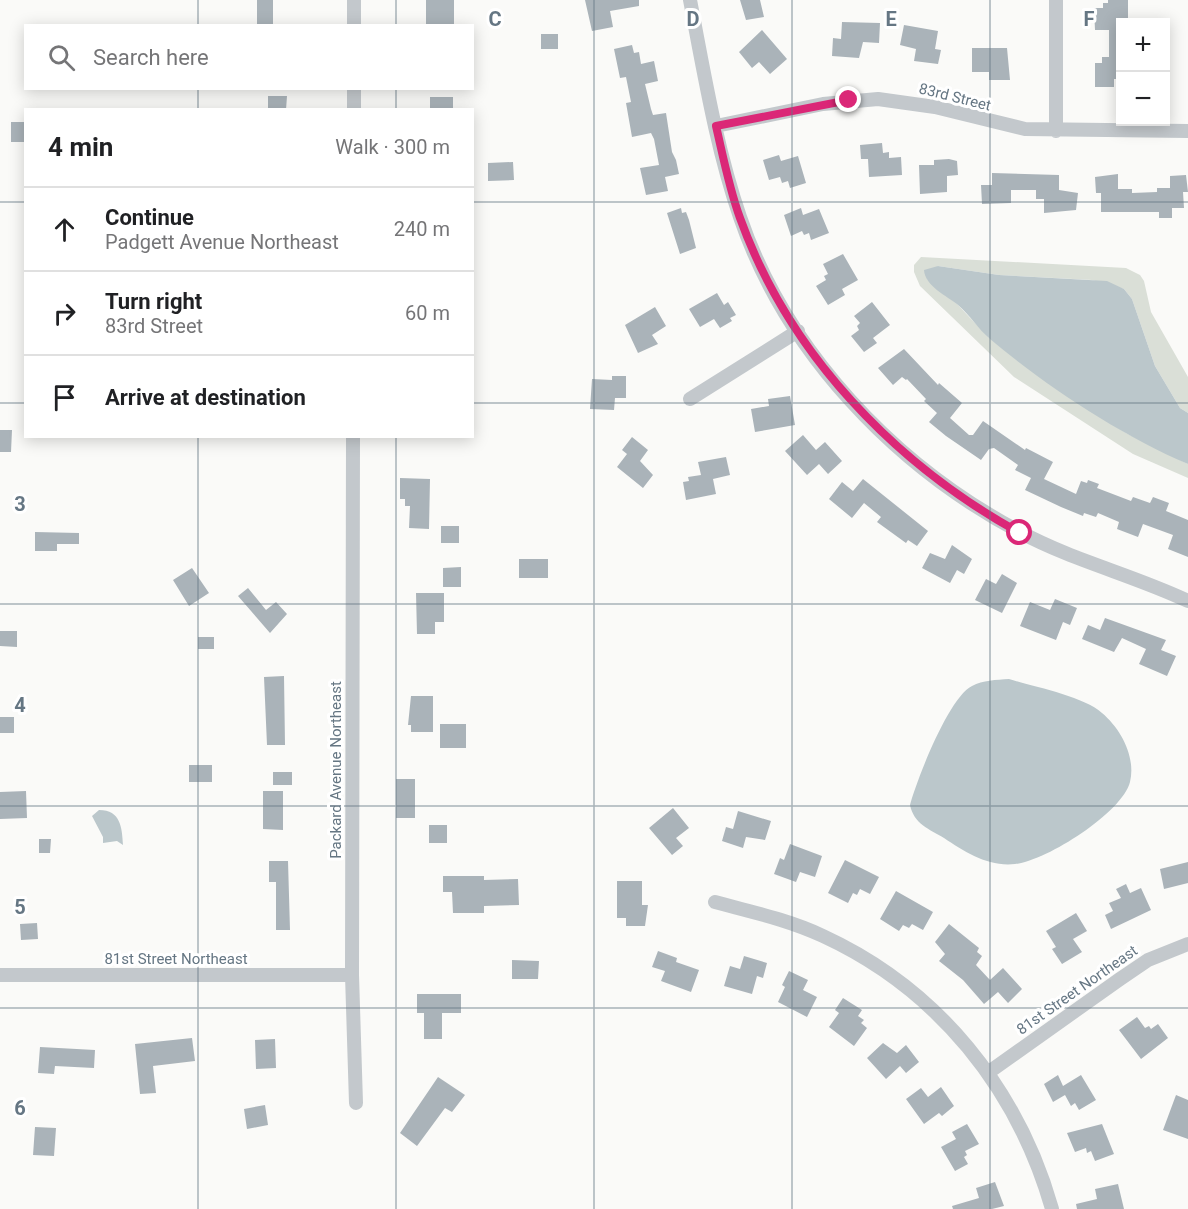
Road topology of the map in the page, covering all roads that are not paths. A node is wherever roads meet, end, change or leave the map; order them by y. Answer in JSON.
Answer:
{"nodes":[{"id":1,"x":354,"y":0,"type":"edge"},
{"id":2,"x":690,"y":0,"type":"edge"},
{"id":3,"x":1056,"y":0,"type":"edge"},
{"id":4,"x":354,"y":24,"type":"edge"},
{"id":5,"x":354,"y":90,"type":"edge"},
{"id":6,"x":354,"y":108,"type":"edge"},
{"id":7,"x":716,"y":126,"type":"junction"},
{"id":8,"x":1056,"y":131,"type":"junction"},
{"id":9,"x":1188,"y":131,"type":"edge"},
{"id":10,"x":798,"y":331,"type":"junction"},
{"id":11,"x":690,"y":399,"type":"dead end"},
{"id":12,"x":353,"y":438,"type":"edge"},
{"id":13,"x":1188,"y":601,"type":"edge"},
{"id":14,"x":715,"y":902,"type":"dead end"},
{"id":15,"x":1188,"y":944,"type":"edge"},
{"id":16,"x":0,"y":975,"type":"edge"},
{"id":17,"x":352,"y":975,"type":"junction"},
{"id":18,"x":988,"y":1072,"type":"junction"},
{"id":19,"x":356,"y":1103,"type":"dead end"},
{"id":20,"x":1052,"y":1209,"type":"edge"}],
"edges":[{"from":1,"to":4,"type":"street"},
{"from":2,"to":7,"type":"street"},
{"from":3,"to":8,"type":"street"},
{"from":5,"to":6,"type":"street"},
{"from":7,"to":8,"type":"street","name":"83rd Street"},
{"from":7,"to":10,"type":"street"},
{"from":8,"to":9,"type":"street","name":"83rd Street"},
{"from":10,"to":11,"type":"street"},
{"from":10,"to":13,"type":"street"},
{"from":12,"to":17,"type":"street","name":"Packard Avenue Northeast"},
{"from":14,"to":18,"type":"street"},
{"from":15,"to":18,"type":"street","name":"81st Street Northeast"},
{"from":16,"to":17,"type":"street","name":"81st Street Northeast"},
{"from":17,"to":19,"type":"street","name":"Packard Avenue Northeast"},
{"from":18,"to":20,"type":"street"}]}
